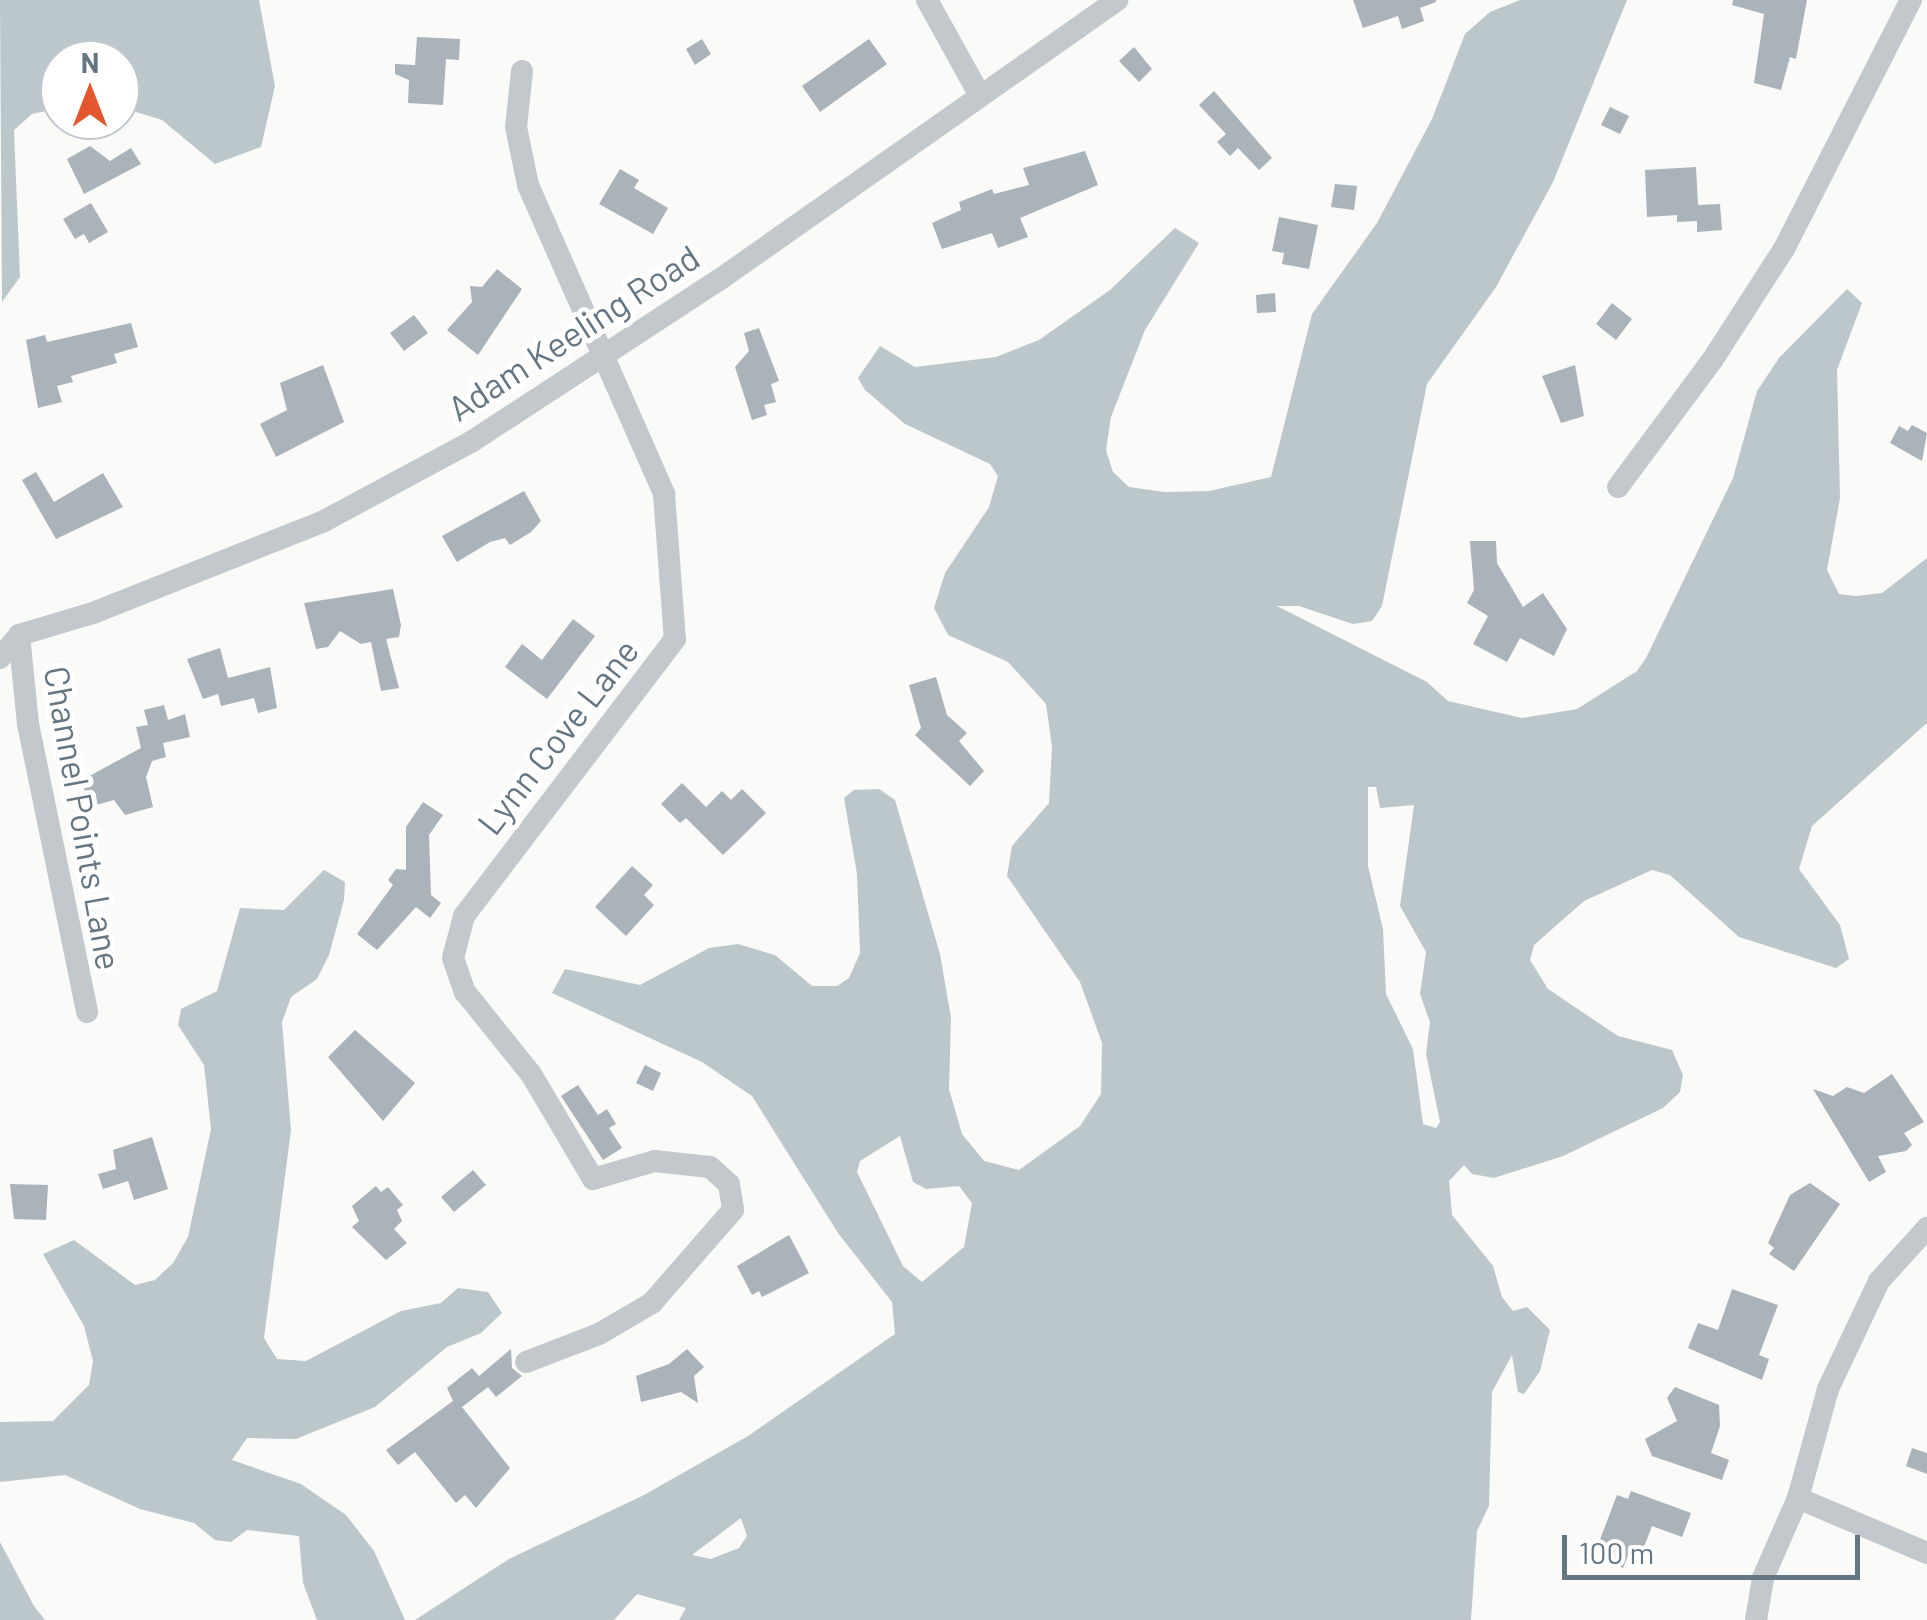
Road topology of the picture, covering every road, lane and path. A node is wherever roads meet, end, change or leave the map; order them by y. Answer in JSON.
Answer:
{"nodes":[{"id":1,"x":927,"y":0,"type":"edge"},
{"id":2,"x":1118,"y":0,"type":"edge"},
{"id":3,"x":1912,"y":0,"type":"edge"},
{"id":4,"x":522,"y":71,"type":"dead end"},
{"id":5,"x":979,"y":94,"type":"junction"},
{"id":6,"x":604,"y":356,"type":"junction"},
{"id":7,"x":1618,"y":487,"type":"dead end"},
{"id":8,"x":9,"y":631,"type":"edge"},
{"id":9,"x":0,"y":658,"type":"edge"},
{"id":10,"x":87,"y":1012,"type":"dead end"},
{"id":11,"x":1927,"y":1228,"type":"edge"},
{"id":12,"x":526,"y":1362,"type":"dead end"},
{"id":13,"x":1798,"y":1498,"type":"junction"},
{"id":14,"x":1927,"y":1553,"type":"edge"},
{"id":15,"x":1756,"y":1620,"type":"edge"}],
"edges":[{"from":1,"to":5,"type":"street"},
{"from":2,"to":5,"type":"street","name":"Adam Keeling Road"},
{"from":3,"to":7,"type":"street"},
{"from":4,"to":6,"type":"street","name":"Lynn Cove Lane"},
{"from":5,"to":6,"type":"street","name":"Adam Keeling Road"},
{"from":6,"to":8,"type":"street","name":"Adam Keeling Road"},
{"from":6,"to":12,"type":"street","name":"Lynn Cove Lane"},
{"from":8,"to":9,"type":"street"},
{"from":8,"to":10,"type":"street","name":"Channel Points Lane"},
{"from":11,"to":13,"type":"street"},
{"from":13,"to":14,"type":"street"},
{"from":13,"to":15,"type":"street"}]}
